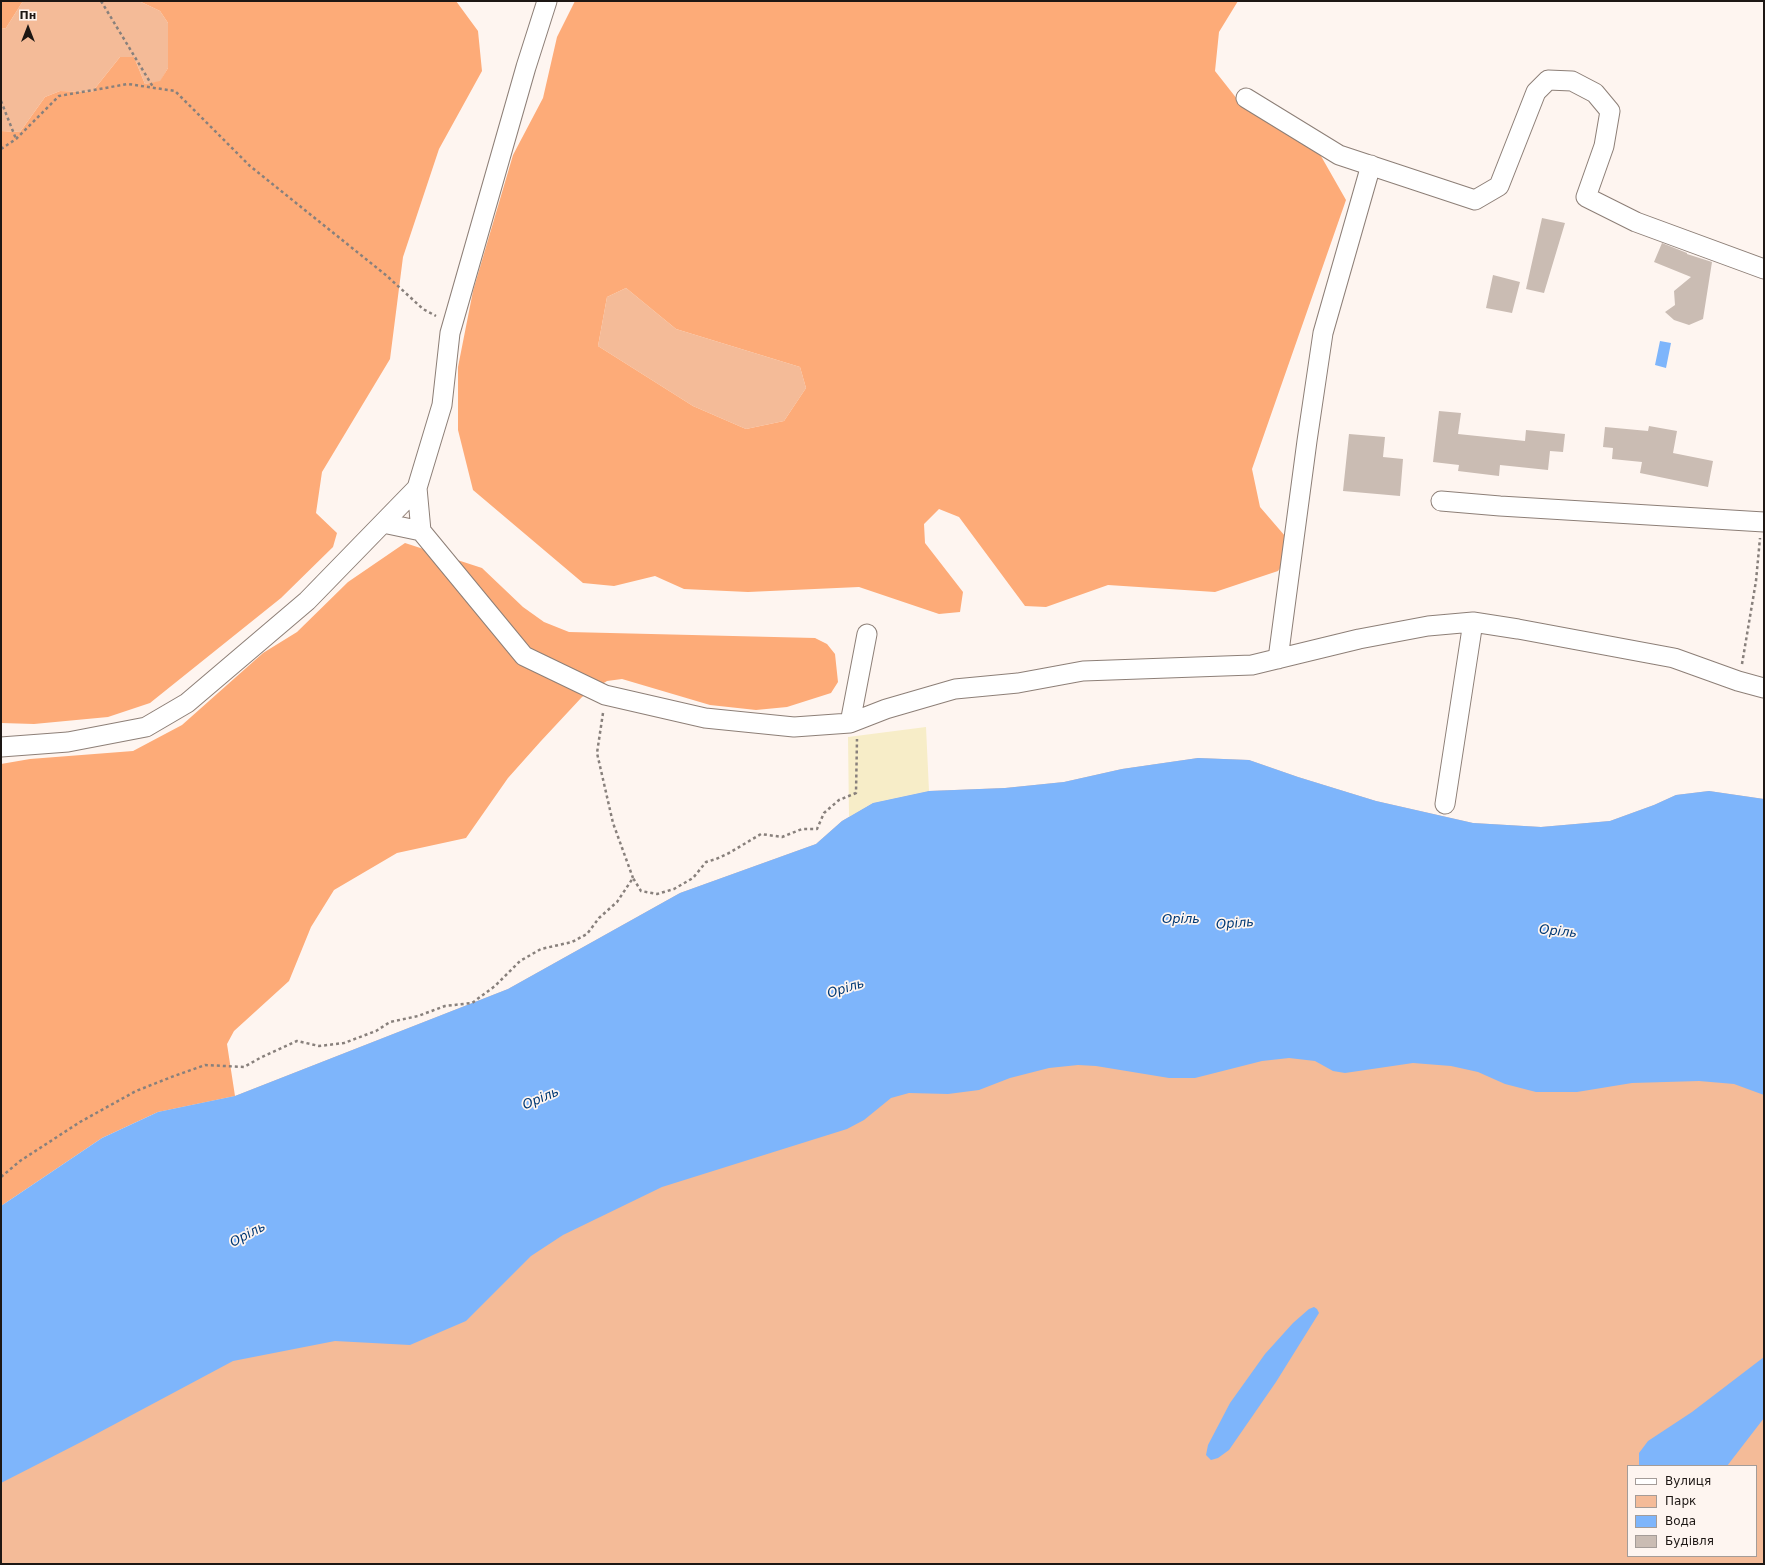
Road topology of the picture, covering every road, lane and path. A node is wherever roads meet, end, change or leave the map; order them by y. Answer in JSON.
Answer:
{"nodes":[{"id":1,"x":100,"y":1,"type":"edge"},
{"id":2,"x":546,"y":1,"type":"edge"},
{"id":3,"x":153,"y":88,"type":"junction"},
{"id":4,"x":1246,"y":98,"type":"dead end"},
{"id":5,"x":1,"y":101,"type":"edge"},
{"id":6,"x":16,"y":140,"type":"junction"},
{"id":7,"x":1,"y":149,"type":"edge"},
{"id":8,"x":1371,"y":165,"type":"junction"},
{"id":9,"x":1764,"y":269,"type":"edge"},
{"id":10,"x":450,"y":333,"type":"junction"},
{"id":11,"x":417,"y":488,"type":"junction"},
{"id":12,"x":1441,"y":501,"type":"dead end"},
{"id":13,"x":1762,"y":522,"type":"edge"},
{"id":14,"x":383,"y":523,"type":"junction"},
{"id":15,"x":421,"y":532,"type":"junction"},
{"id":16,"x":1473,"y":622,"type":"junction"},
{"id":17,"x":867,"y":634,"type":"dead end"},
{"id":18,"x":1278,"y":659,"type":"junction"},
{"id":19,"x":1738,"y":681,"type":"junction"},
{"id":20,"x":1764,"y":688,"type":"edge"},
{"id":21,"x":605,"y":695,"type":"junction"},
{"id":22,"x":854,"y":722,"type":"junction"},
{"id":23,"x":1,"y":747,"type":"edge"},
{"id":24,"x":1446,"y":804,"type":"dead end"},
{"id":25,"x":633,"y":878,"type":"junction"},
{"id":26,"x":1,"y":1177,"type":"edge"}],
"edges":[{"from":1,"to":3,"type":"path"},
{"from":2,"to":10,"type":"street"},
{"from":3,"to":6,"type":"path"},
{"from":3,"to":10,"type":"path"},
{"from":4,"to":8,"type":"street"},
{"from":5,"to":6,"type":"path"},
{"from":6,"to":7,"type":"path"},
{"from":8,"to":9,"type":"street"},
{"from":8,"to":18,"type":"street"},
{"from":10,"to":11,"type":"street"},
{"from":11,"to":14,"type":"street"},
{"from":11,"to":15,"type":"street"},
{"from":12,"to":13,"type":"street"},
{"from":13,"to":19,"type":"path"},
{"from":14,"to":15,"type":"street"},
{"from":14,"to":23,"type":"street"},
{"from":15,"to":21,"type":"street"},
{"from":16,"to":18,"type":"street"},
{"from":16,"to":19,"type":"street"},
{"from":16,"to":24,"type":"street"},
{"from":17,"to":22,"type":"street"},
{"from":18,"to":22,"type":"street"},
{"from":19,"to":20,"type":"street"},
{"from":21,"to":22,"type":"street"},
{"from":21,"to":25,"type":"path"},
{"from":22,"to":25,"type":"path"},
{"from":25,"to":26,"type":"path"}]}
